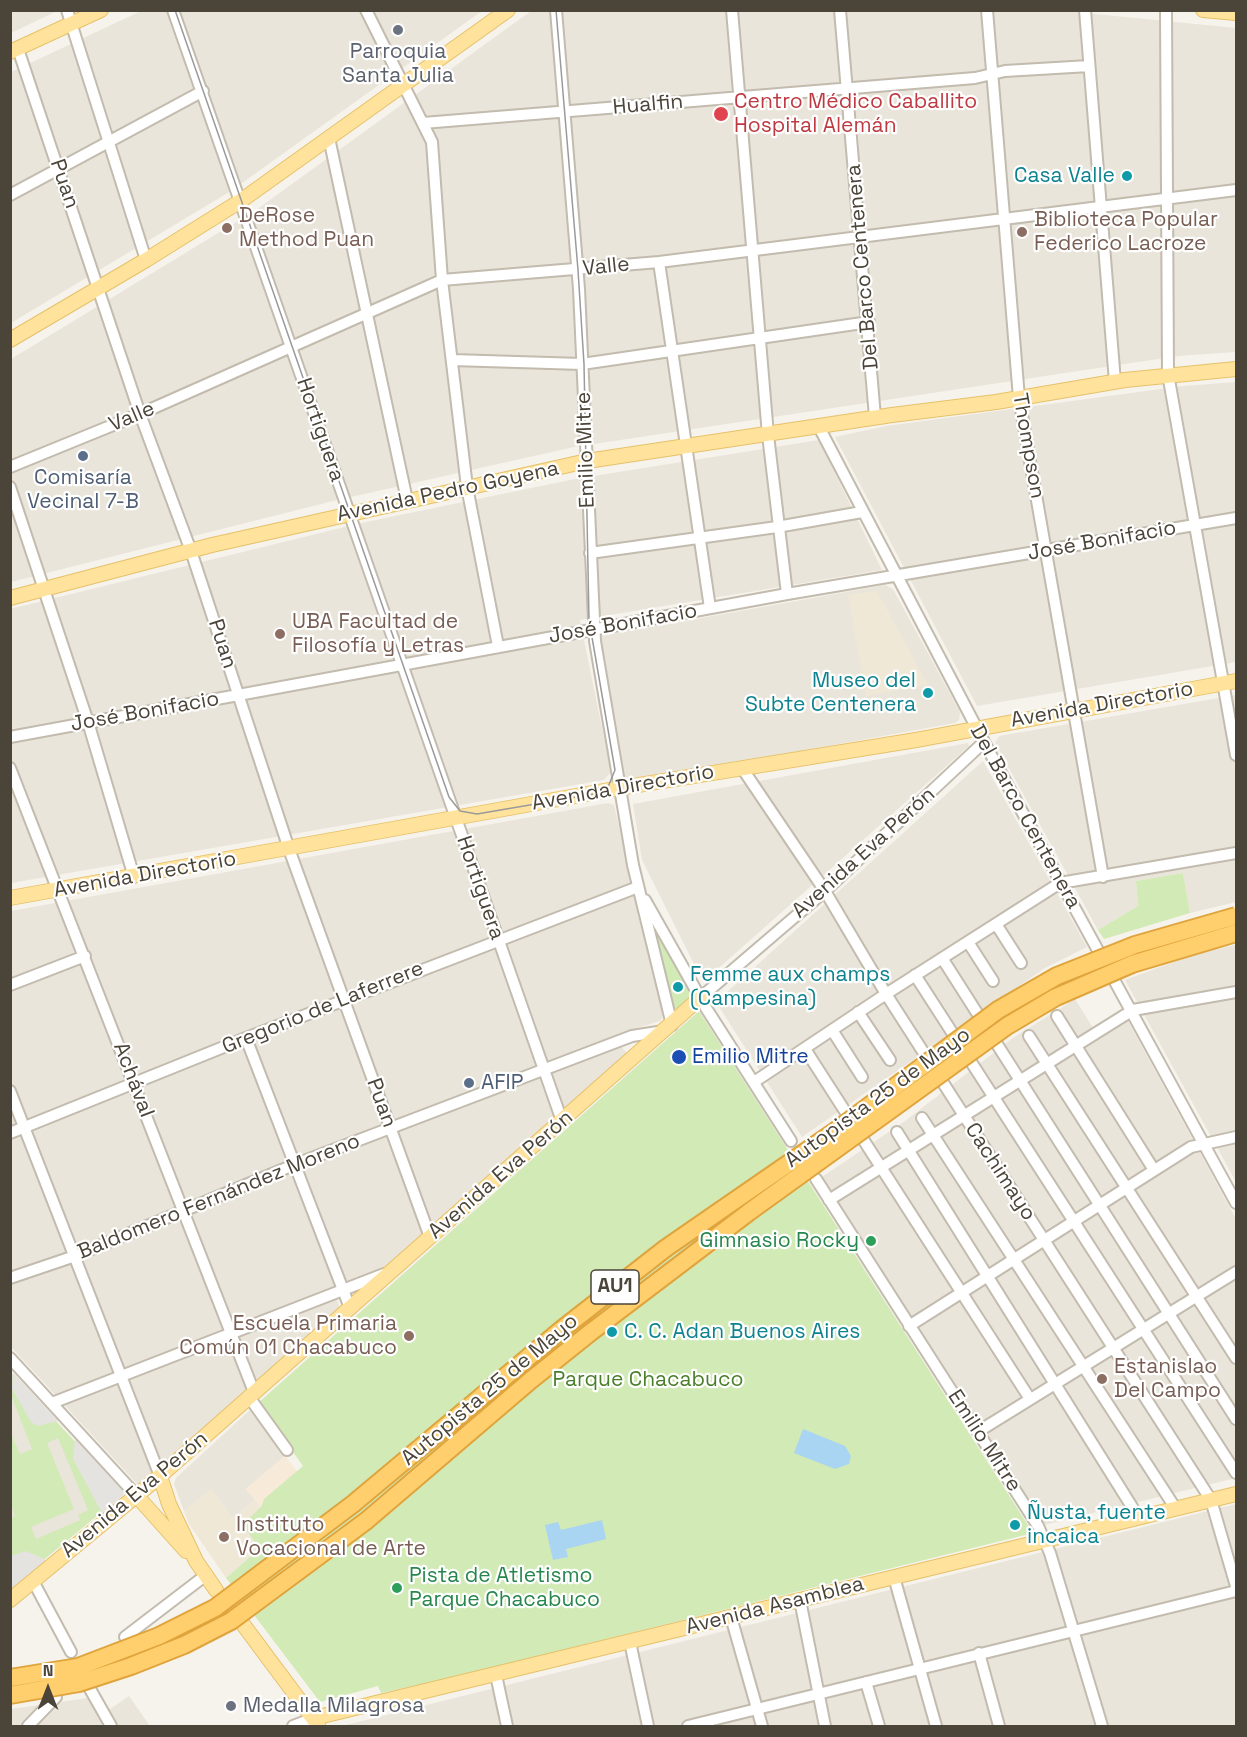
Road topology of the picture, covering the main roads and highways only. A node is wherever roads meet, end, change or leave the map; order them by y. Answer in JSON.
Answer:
{"nodes":[{"id":1,"x":101,"y":10,"type":"edge"},
{"id":2,"x":507,"y":10,"type":"edge"},
{"id":3,"x":1203,"y":10,"type":"edge"},
{"id":4,"x":1236,"y":13,"type":"edge"},
{"id":5,"x":70,"y":17,"type":"edge"},
{"id":6,"x":14,"y":51,"type":"edge"},
{"id":7,"x":10,"y":340,"type":"edge"},
{"id":8,"x":1236,"y":369,"type":"edge"},
{"id":9,"x":10,"y":598,"type":"edge"},
{"id":10,"x":1230,"y":682,"type":"edge"},
{"id":11,"x":10,"y":898,"type":"edge"},
{"id":12,"x":1236,"y":916,"type":"edge"},
{"id":13,"x":1236,"y":933,"type":"edge"},
{"id":14,"x":700,"y":998,"type":"road end"},
{"id":15,"x":160,"y":1476,"type":"junction"},
{"id":16,"x":1236,"y":1494,"type":"edge"},
{"id":17,"x":136,"y":1495,"type":"junction"},
{"id":18,"x":169,"y":1504,"type":"junction"},
{"id":19,"x":153,"y":1514,"type":"junction"},
{"id":20,"x":196,"y":1562,"type":"junction"},
{"id":21,"x":216,"y":1590,"type":"dead end"},
{"id":22,"x":10,"y":1600,"type":"edge"},
{"id":23,"x":242,"y":1623,"type":"dead end"},
{"id":24,"x":10,"y":1678,"type":"edge"},
{"id":25,"x":10,"y":1695,"type":"edge"},
{"id":26,"x":317,"y":1722,"type":"edge"}],
"edges":[{"from":1,"to":5,"type":"main road"},
{"from":2,"to":7,"type":"main road"},
{"from":3,"to":4,"type":"main road"},
{"from":5,"to":6,"type":"main road"},
{"from":8,"to":9,"type":"main road","name":"Avenida Pedro Goyena"},
{"from":10,"to":11,"type":"main road","name":"Avenida Directorio"},
{"from":12,"to":24,"type":"highway","name":"Autopista 25 de Mayo","number":"AU1","bridge":true},
{"from":13,"to":25,"type":"highway","name":"Autopista 25 de Mayo","number":"AU1","bridge":true},
{"from":14,"to":15,"type":"main road","name":"Avenida Eva Perón"},
{"from":15,"to":17,"type":"main road","name":"Avenida Eva Perón"},
{"from":15,"to":18,"type":"main road"},
{"from":16,"to":26,"type":"main road","name":"Avenida Asamblea"},
{"from":17,"to":19,"type":"main road"},
{"from":17,"to":22,"type":"main road","name":"Avenida Eva Perón"},
{"from":18,"to":19,"type":"main road"},
{"from":18,"to":20,"type":"main road"},
{"from":19,"to":20,"type":"main road"},
{"from":20,"to":21,"type":"main road"},
{"from":23,"to":26,"type":"main road"}]}
